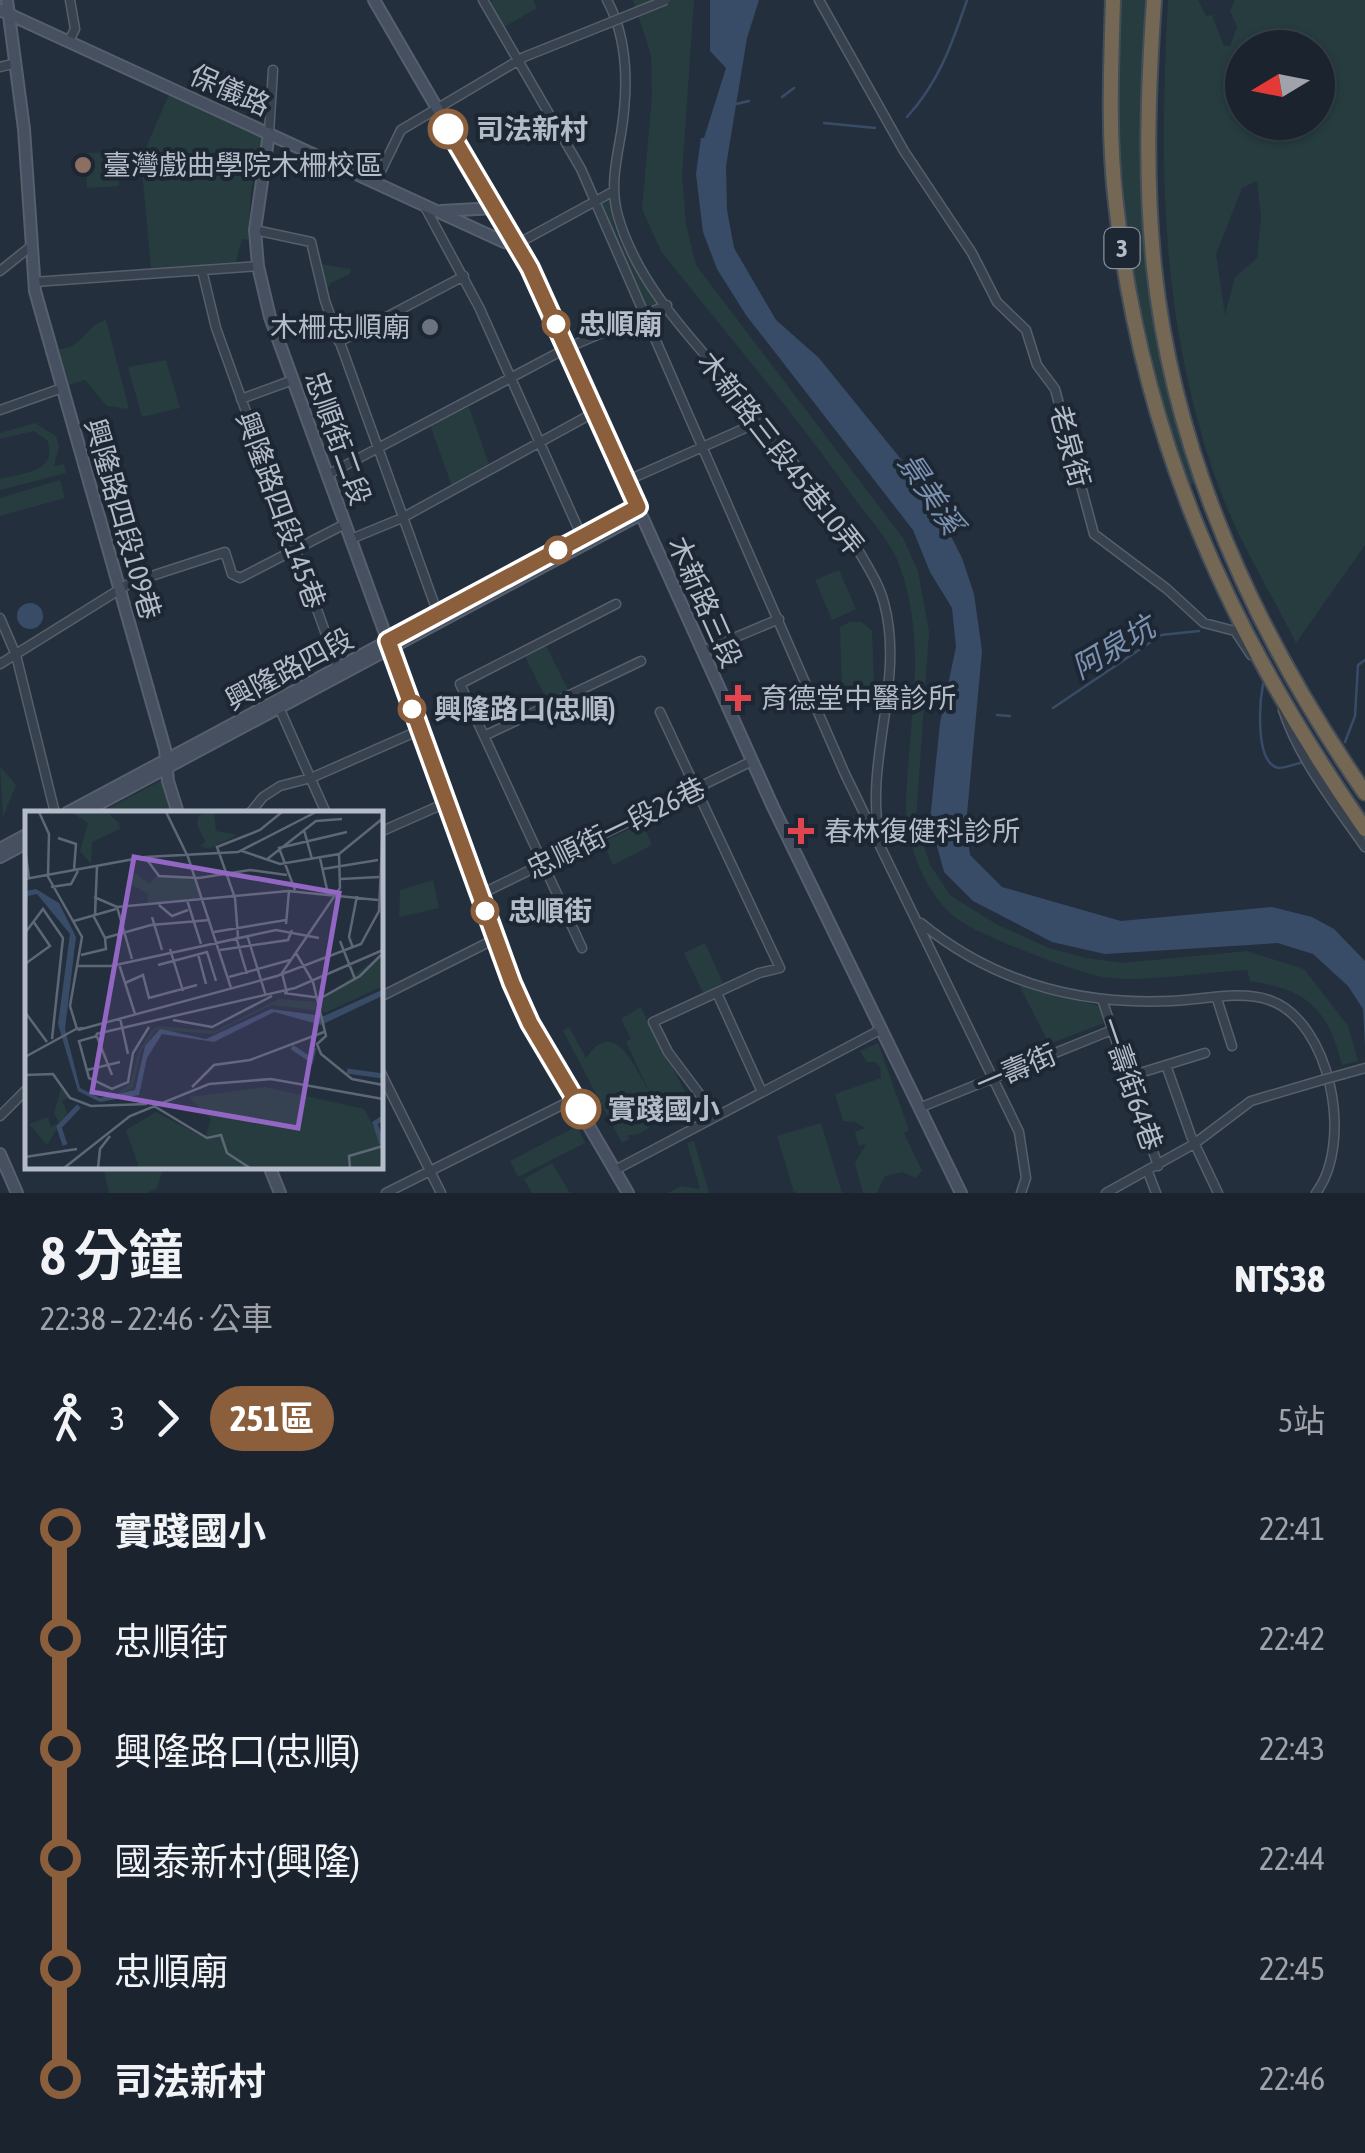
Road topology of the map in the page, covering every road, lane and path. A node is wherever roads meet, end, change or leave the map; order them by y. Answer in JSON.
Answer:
{"nodes":[{"id":1,"x":8,"y":0,"type":"edge"},
{"id":2,"x":70,"y":0,"type":"edge"},
{"id":3,"x":374,"y":0,"type":"edge"},
{"id":4,"x":484,"y":0,"type":"edge"},
{"id":5,"x":607,"y":0,"type":"edge"},
{"id":6,"x":666,"y":0,"type":"edge"},
{"id":7,"x":819,"y":0,"type":"edge"},
{"id":8,"x":1113,"y":0,"type":"edge"},
{"id":9,"x":1154,"y":0,"type":"edge"},
{"id":10,"x":5,"y":12,"type":"edge"},
{"id":11,"x":69,"y":42,"type":"junction"},
{"id":12,"x":522,"y":60,"type":"junction"},
{"id":13,"x":16,"y":62,"type":"junction"},
{"id":14,"x":0,"y":66,"type":"edge"},
{"id":15,"x":273,"y":70,"type":"dead end"},
{"id":16,"x":437,"y":110,"type":"junction"},
{"id":17,"x":269,"y":132,"type":"junction"},
{"id":18,"x":376,"y":181,"type":"junction"},
{"id":19,"x":614,"y":191,"type":"junction"},
{"id":20,"x":592,"y":201,"type":"junction"},
{"id":21,"x":423,"y":203,"type":"junction"},
{"id":22,"x":495,"y":208,"type":"junction"},
{"id":23,"x":440,"y":212,"type":"junction"},
{"id":24,"x":255,"y":230,"type":"junction"},
{"id":25,"x":516,"y":244,"type":"junction"},
{"id":26,"x":30,"y":247,"type":"junction"},
{"id":27,"x":258,"y":266,"type":"junction"},
{"id":28,"x":202,"y":270,"type":"junction"},
{"id":29,"x":0,"y":271,"type":"edge"},
{"id":30,"x":464,"y":276,"type":"junction"},
{"id":31,"x":34,"y":282,"type":"junction"},
{"id":32,"x":667,"y":305,"type":"junction"},
{"id":33,"x":643,"y":314,"type":"junction"},
{"id":34,"x":339,"y":342,"type":"junction"},
{"id":35,"x":566,"y":348,"type":"junction"},
{"id":36,"x":511,"y":376,"type":"junction"},
{"id":37,"x":293,"y":380,"type":"junction"},
{"id":38,"x":62,"y":388,"type":"junction"},
{"id":39,"x":241,"y":399,"type":"junction"},
{"id":40,"x":0,"y":410,"type":"edge"},
{"id":41,"x":595,"y":412,"type":"junction"},
{"id":42,"x":761,"y":422,"type":"junction"},
{"id":43,"x":540,"y":443,"type":"junction"},
{"id":44,"x":703,"y":447,"type":"junction"},
{"id":45,"x":378,"y":450,"type":"junction"},
{"id":46,"x":328,"y":474,"type":"junction"},
{"id":47,"x":626,"y":481,"type":"junction"},
{"id":48,"x":640,"y":510,"type":"junction"},
{"id":49,"x":402,"y":518,"type":"junction"},
{"id":50,"x":346,"y":524,"type":"junction"},
{"id":51,"x":582,"y":537,"type":"junction"},
{"id":52,"x":351,"y":539,"type":"junction"},
{"id":53,"x":295,"y":550,"type":"junction"},
{"id":54,"x":120,"y":590,"type":"junction"},
{"id":55,"x":616,"y":604,"type":"dead end"},
{"id":56,"x":438,"y":614,"type":"junction"},
{"id":57,"x":0,"y":618,"type":"edge"},
{"id":58,"x":778,"y":618,"type":"junction"},
{"id":59,"x":389,"y":644,"type":"junction"},
{"id":60,"x":702,"y":651,"type":"junction"},
{"id":61,"x":16,"y":654,"type":"junction"},
{"id":62,"x":641,"y":661,"type":"dead end"},
{"id":63,"x":0,"y":664,"type":"edge"},
{"id":64,"x":342,"y":669,"type":"junction"},
{"id":65,"x":278,"y":704,"type":"junction"},
{"id":66,"x":660,"y":712,"type":"dead end"},
{"id":67,"x":420,"y":730,"type":"junction"},
{"id":68,"x":484,"y":736,"type":"junction"},
{"id":69,"x":752,"y":761,"type":"junction"},
{"id":70,"x":167,"y":764,"type":"junction"},
{"id":71,"x":311,"y":778,"type":"junction"},
{"id":72,"x":696,"y":789,"type":"junction"},
{"id":73,"x":1365,"y":792,"type":"edge"},
{"id":74,"x":447,"y":806,"type":"junction"},
{"id":75,"x":55,"y":811,"type":"edge"},
{"id":76,"x":71,"y":811,"type":"edge"},
{"id":77,"x":85,"y":811,"type":"edge"},
{"id":78,"x":178,"y":811,"type":"edge"},
{"id":79,"x":252,"y":811,"type":"edge"},
{"id":80,"x":325,"y":811,"type":"edge"},
{"id":81,"x":1365,"y":829,"type":"edge"},
{"id":82,"x":382,"y":831,"type":"edge"},
{"id":83,"x":25,"y":836,"type":"edge"},
{"id":84,"x":25,"y":844,"type":"edge"},
{"id":85,"x":882,"y":847,"type":"junction"},
{"id":86,"x":1365,"y":848,"type":"edge"},
{"id":87,"x":0,"y":849,"type":"edge"},
{"id":88,"x":0,"y":857,"type":"edge"},
{"id":89,"x":543,"y":864,"type":"junction"},
{"id":90,"x":480,"y":895,"type":"junction"},
{"id":91,"x":915,"y":916,"type":"junction"},
{"id":92,"x":496,"y":939,"type":"junction"},
{"id":93,"x":582,"y":948,"type":"dead end"},
{"id":94,"x":717,"y":992,"type":"junction"},
{"id":95,"x":382,"y":996,"type":"edge"},
{"id":96,"x":1217,"y":998,"type":"junction"},
{"id":97,"x":1103,"y":1002,"type":"junction"},
{"id":98,"x":880,"y":1030,"type":"junction"},
{"id":99,"x":1112,"y":1030,"type":"junction"},
{"id":100,"x":1232,"y":1046,"type":"dead end"},
{"id":101,"x":1205,"y":1053,"type":"dead end"},
{"id":102,"x":1166,"y":1065,"type":"junction"},
{"id":103,"x":1365,"y":1068,"type":"edge"},
{"id":104,"x":382,"y":1075,"type":"edge"},
{"id":105,"x":1127,"y":1077,"type":"junction"},
{"id":106,"x":994,"y":1078,"type":"junction"},
{"id":107,"x":25,"y":1091,"type":"edge"},
{"id":108,"x":762,"y":1092,"type":"junction"},
{"id":109,"x":575,"y":1099,"type":"junction"},
{"id":110,"x":919,"y":1108,"type":"junction"},
{"id":111,"x":0,"y":1116,"type":"edge"},
{"id":112,"x":716,"y":1116,"type":"junction"},
{"id":113,"x":1194,"y":1144,"type":"junction"},
{"id":114,"x":0,"y":1154,"type":"edge"},
{"id":115,"x":1158,"y":1166,"type":"junction"},
{"id":116,"x":0,"y":1168,"type":"edge"},
{"id":117,"x":270,"y":1168,"type":"edge"},
{"id":118,"x":616,"y":1169,"type":"junction"},
{"id":119,"x":430,"y":1171,"type":"junction"},
{"id":120,"x":1148,"y":1172,"type":"junction"},
{"id":121,"x":13,"y":1193,"type":"edge"},
{"id":122,"x":280,"y":1193,"type":"edge"},
{"id":123,"x":386,"y":1193,"type":"edge"},
{"id":124,"x":441,"y":1193,"type":"edge"},
{"id":125,"x":628,"y":1193,"type":"edge"},
{"id":126,"x":961,"y":1193,"type":"edge"},
{"id":127,"x":1021,"y":1193,"type":"edge"},
{"id":128,"x":1106,"y":1193,"type":"edge"},
{"id":129,"x":1156,"y":1193,"type":"edge"},
{"id":130,"x":1218,"y":1193,"type":"edge"},
{"id":131,"x":1316,"y":1193,"type":"edge"}],
"edges":[{"from":1,"to":10,"type":"street","name":"興隆路四段109巷"},
{"from":2,"to":11,"type":"street"},
{"from":3,"to":16,"type":"street","name":"木新路三段"},
{"from":4,"to":12,"type":"street"},
{"from":5,"to":19,"type":"street","name":"木新路三段45巷10弄"},
{"from":6,"to":12,"type":"street","bridge":true},
{"from":7,"to":86,"type":"street","name":"老泉街"},
{"from":8,"to":81,"type":"highway","number":"3"},
{"from":9,"to":73,"type":"highway","number":"3"},
{"from":10,"to":11,"type":"street","name":"保儀路"},
{"from":10,"to":13,"type":"street","name":"興隆路四段109巷"},
{"from":11,"to":17,"type":"street","name":"保儀路"},
{"from":12,"to":16,"type":"street"},
{"from":12,"to":20,"type":"street"},
{"from":13,"to":14,"type":"street"},
{"from":13,"to":26,"type":"street","name":"興隆路四段109巷"},
{"from":15,"to":17,"type":"street","name":"忠順街二段"},
{"from":16,"to":18,"type":"street"},
{"from":16,"to":22,"type":"street","name":"木新路三段"},
{"from":17,"to":18,"type":"street","name":"保儀路"},
{"from":17,"to":24,"type":"street","name":"忠順街二段"},
{"from":18,"to":21,"type":"street","name":"保儀路"},
{"from":19,"to":20,"type":"street"},
{"from":19,"to":32,"type":"street","name":"木新路三段45巷10弄"},
{"from":20,"to":25,"type":"street"},
{"from":20,"to":33,"type":"street"},
{"from":21,"to":23,"type":"street","name":"保儀路"},
{"from":21,"to":30,"type":"street"},
{"from":22,"to":23,"type":"street"},
{"from":22,"to":25,"type":"street","name":"木新路三段"},
{"from":23,"to":25,"type":"street","name":"保儀路"},
{"from":24,"to":27,"type":"street","name":"忠順街二段"},
{"from":24,"to":34,"type":"street"},
{"from":25,"to":35,"type":"street","name":"木新路三段"},
{"from":26,"to":29,"type":"street"},
{"from":26,"to":31,"type":"street","name":"興隆路四段109巷"},
{"from":27,"to":28,"type":"street"},
{"from":27,"to":37,"type":"street","name":"忠順街二段"},
{"from":28,"to":31,"type":"street"},
{"from":28,"to":39,"type":"street","name":"興隆路四段145巷"},
{"from":30,"to":34,"type":"street"},
{"from":30,"to":36,"type":"street"},
{"from":31,"to":38,"type":"street","name":"興隆路四段109巷"},
{"from":32,"to":33,"type":"street"},
{"from":32,"to":42,"type":"street","name":"木新路三段45巷10弄"},
{"from":33,"to":35,"type":"street"},
{"from":33,"to":44,"type":"street"},
{"from":34,"to":45,"type":"street"},
{"from":35,"to":36,"type":"street"},
{"from":35,"to":41,"type":"street","name":"木新路三段"},
{"from":36,"to":43,"type":"street"},
{"from":36,"to":45,"type":"street"},
{"from":37,"to":39,"type":"street"},
{"from":37,"to":46,"type":"street","name":"忠順街二段"},
{"from":38,"to":40,"type":"street"},
{"from":38,"to":54,"type":"street","name":"興隆路四段109巷"},
{"from":39,"to":53,"type":"street","name":"興隆路四段145巷"},
{"from":41,"to":43,"type":"street"},
{"from":41,"to":47,"type":"street","name":"木新路三段"},
{"from":42,"to":44,"type":"street"},
{"from":42,"to":85,"type":"street","name":"木新路三段45巷10弄"},
{"from":43,"to":49,"type":"street"},
{"from":43,"to":51,"type":"street"},
{"from":44,"to":47,"type":"street"},
{"from":44,"to":58,"type":"street"},
{"from":45,"to":46,"type":"street"},
{"from":45,"to":49,"type":"street"},
{"from":46,"to":50,"type":"street","name":"忠順街二段"},
{"from":47,"to":48,"type":"street","name":"木新路三段"},
{"from":48,"to":51,"type":"street","name":"興隆路四段"},
{"from":48,"to":59,"type":"street","name":"興隆路四段"},
{"from":48,"to":60,"type":"street","name":"木新路三段"},
{"from":49,"to":52,"type":"street"},
{"from":49,"to":56,"type":"street"},
{"from":50,"to":52,"type":"street","name":"忠順街二段"},
{"from":50,"to":53,"type":"street"},
{"from":51,"to":56,"type":"street","name":"興隆路四段"},
{"from":52,"to":59,"type":"street","name":"忠順街二段"},
{"from":53,"to":54,"type":"street"},
{"from":53,"to":64,"type":"street","name":"興隆路四段145巷"},
{"from":54,"to":61,"type":"street"},
{"from":54,"to":70,"type":"street","name":"興隆路四段109巷"},
{"from":55,"to":68,"type":"street"},
{"from":56,"to":59,"type":"street","name":"興隆路四段"},
{"from":57,"to":61,"type":"street"},
{"from":58,"to":60,"type":"street"},
{"from":58,"to":85,"type":"street"},
{"from":59,"to":64,"type":"street","name":"興隆路四段"},
{"from":59,"to":67,"type":"street","name":"忠順街二段"},
{"from":60,"to":69,"type":"street","name":"木新路三段"},
{"from":61,"to":63,"type":"street"},
{"from":61,"to":75,"type":"street"},
{"from":62,"to":68,"type":"street"},
{"from":64,"to":65,"type":"street","name":"興隆路四段"},
{"from":65,"to":70,"type":"street","name":"興隆路四段"},
{"from":65,"to":71,"type":"street"},
{"from":66,"to":72,"type":"street"},
{"from":67,"to":71,"type":"street"},
{"from":67,"to":74,"type":"street","name":"忠順街二段"},
{"from":68,"to":89,"type":"street"},
{"from":69,"to":72,"type":"street","name":"忠順街一段26巷"},
{"from":69,"to":98,"type":"street","name":"木新路三段"},
{"from":70,"to":76,"type":"street","name":"興隆路四段"},
{"from":70,"to":77,"type":"street","name":"興隆路四段"},
{"from":70,"to":78,"type":"street","name":"興隆路四段109巷"},
{"from":71,"to":79,"type":"street"},
{"from":71,"to":80,"type":"street"},
{"from":72,"to":89,"type":"street","name":"忠順街一段26巷"},
{"from":72,"to":94,"type":"street"},
{"from":74,"to":82,"type":"street"},
{"from":74,"to":90,"type":"street","name":"忠順街二段"},
{"from":83,"to":87,"type":"street"},
{"from":84,"to":88,"type":"street"},
{"from":85,"to":91,"type":"street"},
{"from":89,"to":90,"type":"street","name":"忠順街一段26巷"},
{"from":89,"to":93,"type":"street"},
{"from":90,"to":92,"type":"street","name":"忠順街二段"},
{"from":91,"to":97,"type":"street"},
{"from":91,"to":106,"type":"street"},
{"from":92,"to":95,"type":"street"},
{"from":92,"to":109,"type":"street","name":"忠順街二段"},
{"from":94,"to":108,"type":"street"},
{"from":94,"to":112,"type":"street"},
{"from":96,"to":97,"type":"street"},
{"from":96,"to":100,"type":"street"},
{"from":96,"to":131,"type":"street"},
{"from":97,"to":99,"type":"street","name":"一壽街64巷"},
{"from":98,"to":108,"type":"street"},
{"from":98,"to":110,"type":"street","name":"木新路三段"},
{"from":99,"to":105,"type":"street","name":"一壽街64巷"},
{"from":99,"to":106,"type":"street","name":"一壽街"},
{"from":101,"to":102,"type":"street"},
{"from":102,"to":105,"type":"street"},
{"from":102,"to":113,"type":"street"},
{"from":103,"to":113,"type":"street","bridge":true},
{"from":104,"to":119,"type":"street"},
{"from":105,"to":115,"type":"street","name":"一壽街64巷"},
{"from":106,"to":110,"type":"street","name":"一壽街"},
{"from":106,"to":127,"type":"street"},
{"from":107,"to":111,"type":"street"},
{"from":108,"to":112,"type":"street"},
{"from":109,"to":118,"type":"street","name":"忠順街二段"},
{"from":109,"to":119,"type":"street"},
{"from":110,"to":126,"type":"street","name":"木新路三段"},
{"from":112,"to":118,"type":"street"},
{"from":113,"to":115,"type":"street"},
{"from":113,"to":130,"type":"street"},
{"from":114,"to":121,"type":"street"},
{"from":115,"to":120,"type":"street"},
{"from":116,"to":121,"type":"street"},
{"from":117,"to":122,"type":"street"},
{"from":118,"to":125,"type":"street","name":"忠順街二段"},
{"from":119,"to":123,"type":"street"},
{"from":119,"to":124,"type":"street"},
{"from":120,"to":128,"type":"street"},
{"from":120,"to":129,"type":"street"}]}
